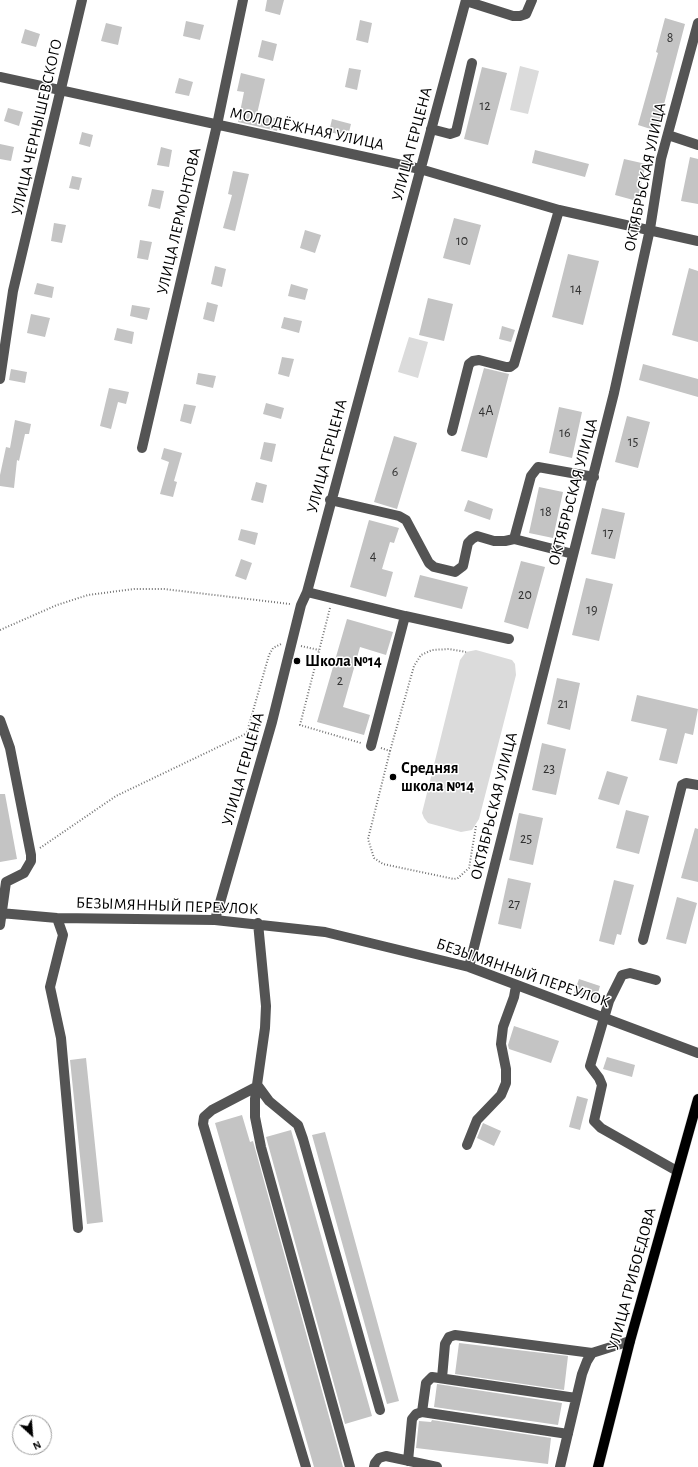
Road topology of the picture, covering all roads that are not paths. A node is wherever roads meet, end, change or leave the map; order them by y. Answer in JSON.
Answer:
{"nodes":[{"id":1,"x":82,"y":0,"type":"edge"},
{"id":2,"x":243,"y":0,"type":"edge"},
{"id":3,"x":466,"y":0,"type":"edge"},
{"id":4,"x":532,"y":0,"type":"edge"},
{"id":5,"x":698,"y":23,"type":"edge"},
{"id":6,"x":472,"y":63,"type":"dead end"},
{"id":7,"x":0,"y":77,"type":"edge"},
{"id":8,"x":62,"y":92,"type":"junction"},
{"id":9,"x":217,"y":125,"type":"junction"},
{"id":10,"x":431,"y":129,"type":"junction"},
{"id":11,"x":668,"y":135,"type":"junction"},
{"id":12,"x":698,"y":145,"type":"edge"},
{"id":13,"x":420,"y":170,"type":"junction"},
{"id":14,"x":560,"y":210,"type":"junction"},
{"id":15,"x":650,"y":229,"type":"junction"},
{"id":16,"x":698,"y":241,"type":"edge"},
{"id":17,"x":0,"y":379,"type":"edge"},
{"id":18,"x":452,"y":431,"type":"dead end"},
{"id":19,"x":142,"y":448,"type":"dead end"},
{"id":20,"x":594,"y":476,"type":"junction"},
{"id":21,"x":330,"y":500,"type":"junction"},
{"id":22,"x":514,"y":539,"type":"junction"},
{"id":23,"x":573,"y":554,"type":"junction"},
{"id":24,"x":307,"y":592,"type":"junction"},
{"id":25,"x":405,"y":616,"type":"junction"},
{"id":26,"x":509,"y":639,"type":"dead end"},
{"id":27,"x":0,"y":720,"type":"edge"},
{"id":28,"x":371,"y":746,"type":"road end"},
{"id":29,"x":698,"y":785,"type":"edge"},
{"id":30,"x":3,"y":881,"type":"edge"},
{"id":31,"x":1,"y":914,"type":"edge"},
{"id":32,"x":57,"y":918,"type":"junction"},
{"id":33,"x":215,"y":920,"type":"junction"},
{"id":34,"x":258,"y":923,"type":"junction"},
{"id":35,"x":0,"y":925,"type":"edge"},
{"id":36,"x":643,"y":940,"type":"dead end"},
{"id":37,"x":469,"y":967,"type":"junction"},
{"id":38,"x":656,"y":980,"type":"dead end"},
{"id":39,"x":516,"y":986,"type":"junction"},
{"id":40,"x":604,"y":1018,"type":"junction"},
{"id":41,"x":698,"y":1053,"type":"edge"},
{"id":42,"x":258,"y":1086,"type":"junction"},
{"id":43,"x":698,"y":1099,"type":"edge"},
{"id":44,"x":466,"y":1145,"type":"dead end"},
{"id":45,"x":677,"y":1171,"type":"junction"},
{"id":46,"x":78,"y":1228,"type":"dead end"},
{"id":47,"x":630,"y":1341,"type":"junction"},
{"id":48,"x":592,"y":1353,"type":"junction"},
{"id":49,"x":442,"y":1378,"type":"junction"},
{"id":50,"x":576,"y":1398,"type":"junction"},
{"id":51,"x":380,"y":1410,"type":"dead end"},
{"id":52,"x":422,"y":1412,"type":"junction"},
{"id":53,"x":568,"y":1434,"type":"junction"},
{"id":54,"x":408,"y":1461,"type":"junction"},
{"id":55,"x":306,"y":1467,"type":"edge"},
{"id":56,"x":350,"y":1467,"type":"edge"},
{"id":57,"x":374,"y":1467,"type":"edge"},
{"id":58,"x":437,"y":1467,"type":"edge"},
{"id":59,"x":560,"y":1467,"type":"edge"},
{"id":60,"x":598,"y":1467,"type":"edge"}],
"edges":[{"from":1,"to":8,"type":"street","name":"УЛИЦА ЧЕРНЫШЕВСКОГО"},
{"from":2,"to":9,"type":"street","name":"УЛИЦА ЛЕРМОНТОВА"},
{"from":3,"to":4,"type":"street"},
{"from":3,"to":10,"type":"street","name":"УЛИЦА ГЕРЦЕНА"},
{"from":5,"to":11,"type":"street","name":"ОКТЯБРЬСКАЯ УЛИЦА"},
{"from":6,"to":10,"type":"street"},
{"from":7,"to":8,"type":"street","name":"МОЛОДЁЖНАЯ УЛИЦА"},
{"from":8,"to":9,"type":"street","name":"МОЛОДЁЖНАЯ УЛИЦА"},
{"from":8,"to":17,"type":"street","name":"УЛИЦА ЧЕРНЫШЕВСКОГО"},
{"from":9,"to":13,"type":"street","name":"МОЛОДЁЖНАЯ УЛИЦА"},
{"from":9,"to":19,"type":"street","name":"УЛИЦА ЛЕРМОНТОВА"},
{"from":10,"to":13,"type":"street","name":"УЛИЦА ГЕРЦЕНА"},
{"from":11,"to":12,"type":"street"},
{"from":11,"to":15,"type":"street","name":"ОКТЯБРЬСКАЯ УЛИЦА"},
{"from":13,"to":14,"type":"street","name":"МОЛОДЁЖНАЯ УЛИЦА"},
{"from":13,"to":21,"type":"street","name":"УЛИЦА ГЕРЦЕНА"},
{"from":14,"to":15,"type":"street","name":"МОЛОДЁЖНАЯ УЛИЦА"},
{"from":14,"to":18,"type":"street"},
{"from":15,"to":16,"type":"street","name":"МОЛОДЁЖНАЯ УЛИЦА"},
{"from":15,"to":20,"type":"street","name":"ОКТЯБРЬСКАЯ УЛИЦА"},
{"from":20,"to":22,"type":"street"},
{"from":20,"to":23,"type":"street","name":"ОКТЯБРЬСКАЯ УЛИЦА"},
{"from":21,"to":22,"type":"street"},
{"from":21,"to":24,"type":"street","name":"УЛИЦА ГЕРЦЕНА"},
{"from":22,"to":23,"type":"street"},
{"from":23,"to":37,"type":"street","name":"ОКТЯБРЬСКАЯ УЛИЦА"},
{"from":24,"to":25,"type":"street"},
{"from":24,"to":33,"type":"street","name":"УЛИЦА ГЕРЦЕНА"},
{"from":25,"to":26,"type":"street"},
{"from":25,"to":28,"type":"street"},
{"from":27,"to":30,"type":"street"},
{"from":29,"to":36,"type":"street"},
{"from":30,"to":31,"type":"street"},
{"from":31,"to":32,"type":"street","name":"БЕЗЫМЯННЫЙ ПЕРЕУЛОК"},
{"from":31,"to":35,"type":"street"},
{"from":32,"to":33,"type":"street","name":"БЕЗЫМЯННЫЙ ПЕРЕУЛОК"},
{"from":32,"to":46,"type":"street"},
{"from":33,"to":34,"type":"street","name":"БЕЗЫМЯННЫЙ ПЕРЕУЛОК"},
{"from":34,"to":37,"type":"street","name":"БЕЗЫМЯННЫЙ ПЕРЕУЛОК"},
{"from":34,"to":42,"type":"street"},
{"from":37,"to":39,"type":"street","name":"БЕЗЫМЯННЫЙ ПЕРЕУЛОК"},
{"from":38,"to":40,"type":"street"},
{"from":39,"to":40,"type":"street","name":"БЕЗЫМЯННЫЙ ПЕРЕУЛОК"},
{"from":39,"to":44,"type":"street"},
{"from":40,"to":41,"type":"street","name":"БЕЗЫМЯННЫЙ ПЕРЕУЛОК"},
{"from":40,"to":45,"type":"street"},
{"from":42,"to":51,"type":"street"},
{"from":42,"to":55,"type":"street"},
{"from":42,"to":56,"type":"street"},
{"from":43,"to":45,"type":"main road","name":"УЛИЦА ГРИБОЕДОВА"},
{"from":45,"to":47,"type":"main road","name":"УЛИЦА ГРИБОЕДОВА"},
{"from":47,"to":48,"type":"street"},
{"from":47,"to":60,"type":"main road","name":"УЛИЦА ГРИБОЕДОВА"},
{"from":48,"to":49,"type":"street"},
{"from":48,"to":50,"type":"street"},
{"from":49,"to":50,"type":"street"},
{"from":49,"to":52,"type":"street"},
{"from":50,"to":53,"type":"street"},
{"from":52,"to":53,"type":"street"},
{"from":52,"to":54,"type":"street"},
{"from":53,"to":59,"type":"street"},
{"from":54,"to":57,"type":"street"},
{"from":54,"to":58,"type":"street"}]}
